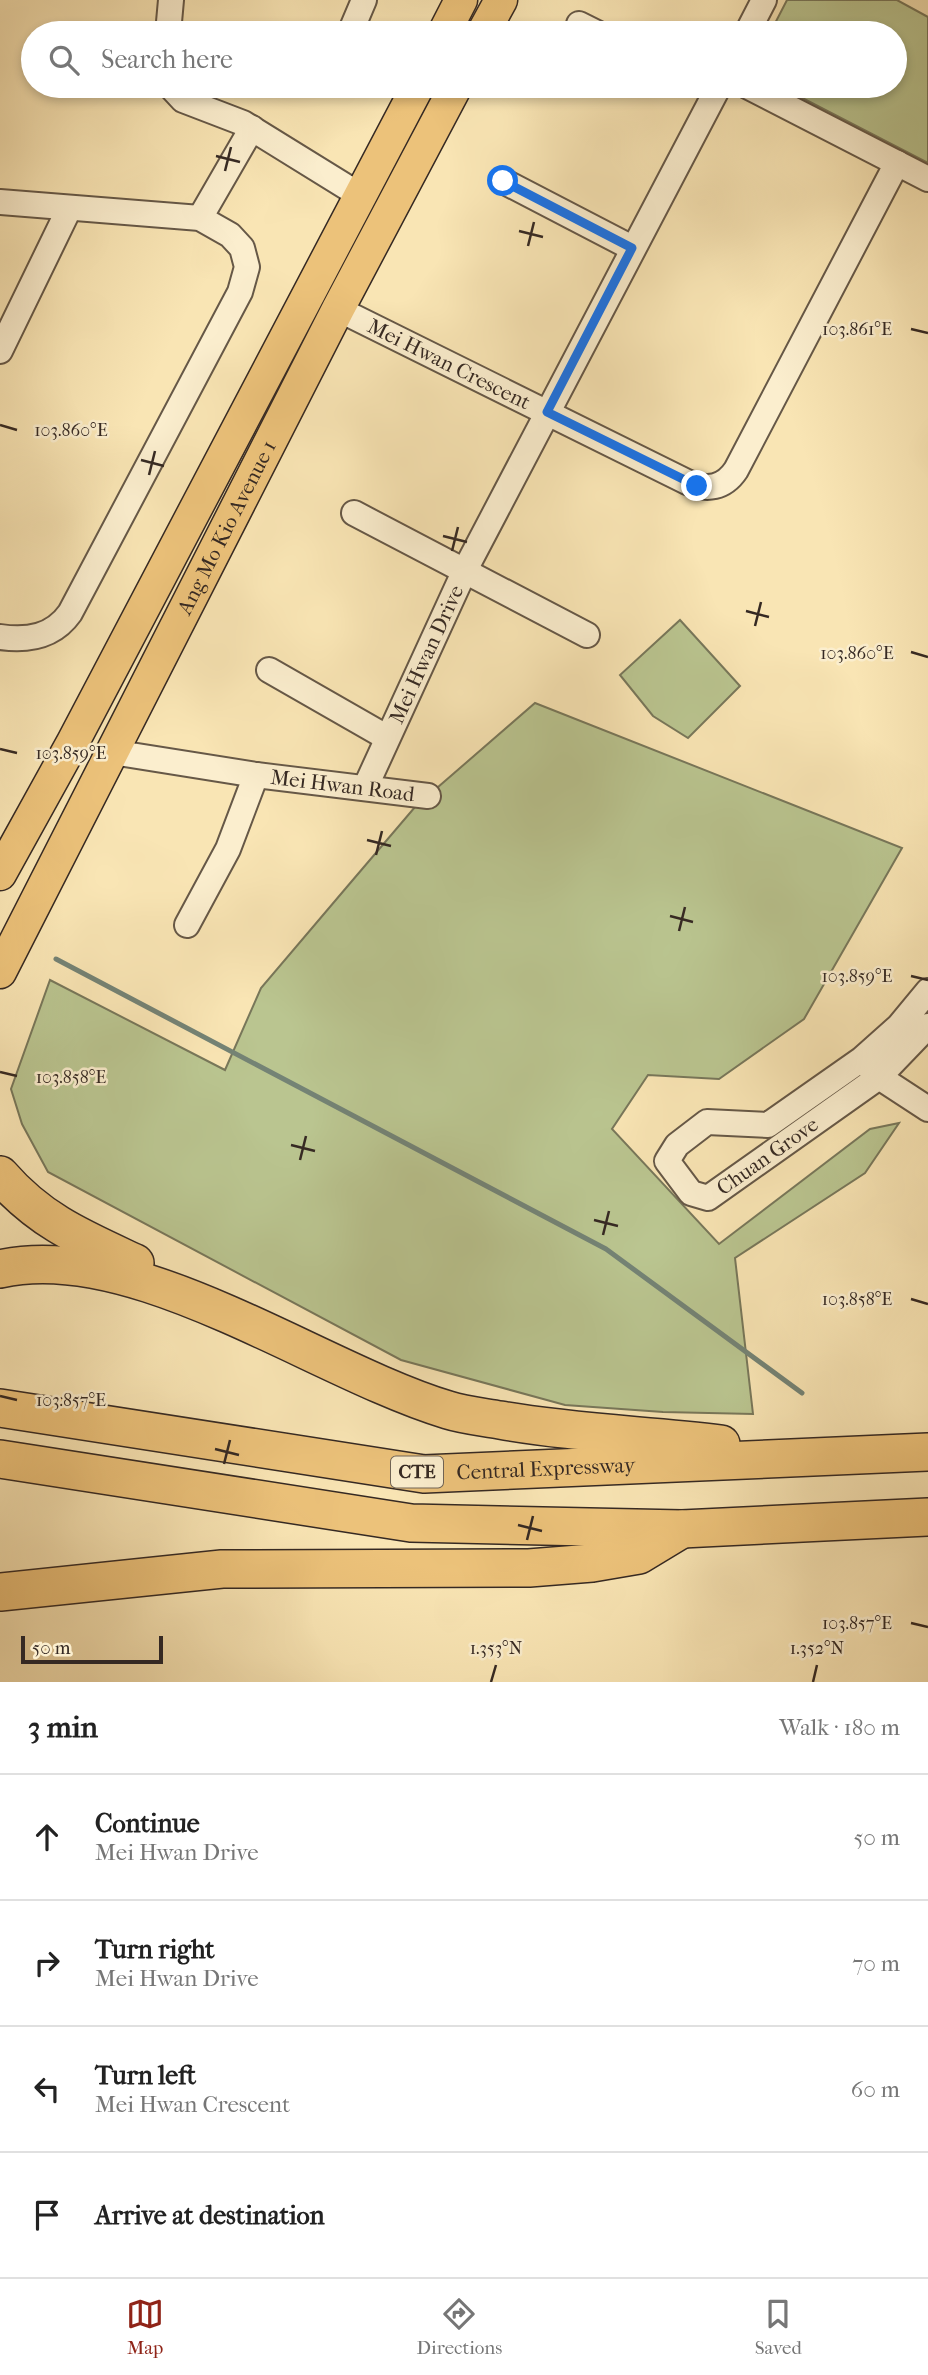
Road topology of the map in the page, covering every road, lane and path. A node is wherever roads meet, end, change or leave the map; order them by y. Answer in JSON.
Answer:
{"nodes":[{"id":1,"x":171,"y":0,"type":"edge"},
{"id":2,"x":364,"y":0,"type":"edge"},
{"id":3,"x":461,"y":0,"type":"edge"},
{"id":4,"x":501,"y":0,"type":"edge"},
{"id":5,"x":764,"y":0,"type":"edge"},
{"id":6,"x":169,"y":21,"type":"edge"},
{"id":7,"x":355,"y":21,"type":"edge"},
{"id":8,"x":450,"y":21,"type":"edge"},
{"id":9,"x":490,"y":21,"type":"edge"},
{"id":10,"x":753,"y":21,"type":"edge"},
{"id":11,"x":181,"y":98,"type":"edge"},
{"id":12,"x":412,"y":98,"type":"edge"},
{"id":13,"x":450,"y":98,"type":"edge"},
{"id":14,"x":706,"y":98,"type":"edge"},
{"id":15,"x":770,"y":98,"type":"edge"},
{"id":16,"x":252,"y":128,"type":"junction"},
{"id":17,"x":897,"y":163,"type":"junction"},
{"id":18,"x":928,"y":179,"type":"edge"},
{"id":19,"x":503,"y":181,"type":"dead end"},
{"id":20,"x":361,"y":196,"type":"junction"},
{"id":21,"x":0,"y":202,"type":"edge"},
{"id":22,"x":69,"y":209,"type":"junction"},
{"id":23,"x":200,"y":218,"type":"junction"},
{"id":24,"x":632,"y":248,"type":"junction"},
{"id":25,"x":338,"y":309,"type":"junction"},
{"id":26,"x":0,"y":351,"type":"edge"},
{"id":27,"x":547,"y":412,"type":"junction"},
{"id":28,"x":354,"y":513,"type":"dead end"},
{"id":29,"x":465,"y":570,"type":"junction"},
{"id":30,"x":587,"y":635,"type":"dead end"},
{"id":31,"x":0,"y":637,"type":"edge"},
{"id":32,"x":269,"y":670,"type":"dead end"},
{"id":33,"x":386,"y":737,"type":"junction"},
{"id":34,"x":112,"y":752,"type":"junction"},
{"id":35,"x":256,"y":775,"type":"junction"},
{"id":36,"x":365,"y":788,"type":"junction"},
{"id":37,"x":428,"y":796,"type":"dead end"},
{"id":38,"x":0,"y":874,"type":"edge"},
{"id":39,"x":187,"y":925,"type":"dead end"},
{"id":40,"x":0,"y":972,"type":"edge"},
{"id":41,"x":928,"y":991,"type":"edge"},
{"id":42,"x":928,"y":1026,"type":"edge"},
{"id":43,"x":870,"y":1068,"type":"junction"},
{"id":44,"x":928,"y":1109,"type":"edge"},
{"id":45,"x":0,"y":1175,"type":"edge"},
{"id":46,"x":0,"y":1269,"type":"edge"},
{"id":47,"x":222,"y":1313,"type":"junction"},
{"id":48,"x":0,"y":1408,"type":"edge"},
{"id":49,"x":928,"y":1452,"type":"edge"},
{"id":50,"x":838,"y":1457,"type":"junction"},
{"id":51,"x":0,"y":1460,"type":"edge"},
{"id":52,"x":928,"y":1517,"type":"edge"},
{"id":53,"x":682,"y":1529,"type":"junction"},
{"id":54,"x":0,"y":1592,"type":"edge"}],
"edges":[{"from":1,"to":6,"type":"street"},
{"from":2,"to":7,"type":"street"},
{"from":3,"to":8,"type":"main road"},
{"from":4,"to":9,"type":"main road"},
{"from":5,"to":10,"type":"street"},
{"from":11,"to":16,"type":"street"},
{"from":12,"to":20,"type":"main road","name":"Ang Mo Kio Avenue 1"},
{"from":13,"to":25,"type":"main road","name":"Ang Mo Kio Avenue 1"},
{"from":14,"to":24,"type":"street","name":"Mei Hwan Drive"},
{"from":15,"to":17,"type":"street"},
{"from":16,"to":20,"type":"street"},
{"from":16,"to":23,"type":"street"},
{"from":17,"to":18,"type":"street"},
{"from":17,"to":27,"type":"street","name":"Mei Hwan Crescent"},
{"from":19,"to":24,"type":"street"},
{"from":20,"to":38,"type":"main road","name":"Ang Mo Kio Avenue 1"},
{"from":21,"to":22,"type":"street"},
{"from":22,"to":23,"type":"street"},
{"from":22,"to":26,"type":"street"},
{"from":23,"to":31,"type":"street"},
{"from":24,"to":27,"type":"street","name":"Mei Hwan Drive"},
{"from":25,"to":27,"type":"street","name":"Mei Hwan Crescent"},
{"from":25,"to":34,"type":"main road","name":"Ang Mo Kio Avenue 1"},
{"from":27,"to":29,"type":"street","name":"Mei Hwan Drive"},
{"from":28,"to":29,"type":"street","name":"Mei Hwan Drive"},
{"from":29,"to":30,"type":"street","name":"Mei Hwan Drive"},
{"from":29,"to":33,"type":"street","name":"Mei Hwan Drive"},
{"from":32,"to":33,"type":"street","name":"Mei Hwan Drive"},
{"from":33,"to":36,"type":"street","name":"Mei Hwan Drive"},
{"from":34,"to":35,"type":"street","name":"Mei Hwan Road"},
{"from":34,"to":40,"type":"main road","name":"Ang Mo Kio Avenue 1"},
{"from":35,"to":36,"type":"street","name":"Mei Hwan Road"},
{"from":35,"to":39,"type":"street","name":"Mei Hwan Road"},
{"from":36,"to":37,"type":"street","name":"Mei Hwan Road"},
{"from":41,"to":43,"type":"street","name":"Chuan Grove"},
{"from":42,"to":43,"type":"street","name":"Chuan Grove"},
{"from":43,"to":43,"type":"street","name":"Chuan Grove"},
{"from":43,"to":44,"type":"street"},
{"from":45,"to":47,"type":"highway"},
{"from":46,"to":47,"type":"highway"},
{"from":47,"to":50,"type":"highway"},
{"from":48,"to":50,"type":"highway","name":"Central Expressway","number":"CTE"},
{"from":49,"to":50,"type":"highway","name":"Central Expressway","number":"CTE"},
{"from":51,"to":53,"type":"highway"},
{"from":52,"to":53,"type":"highway"},
{"from":53,"to":54,"type":"highway"}]}
